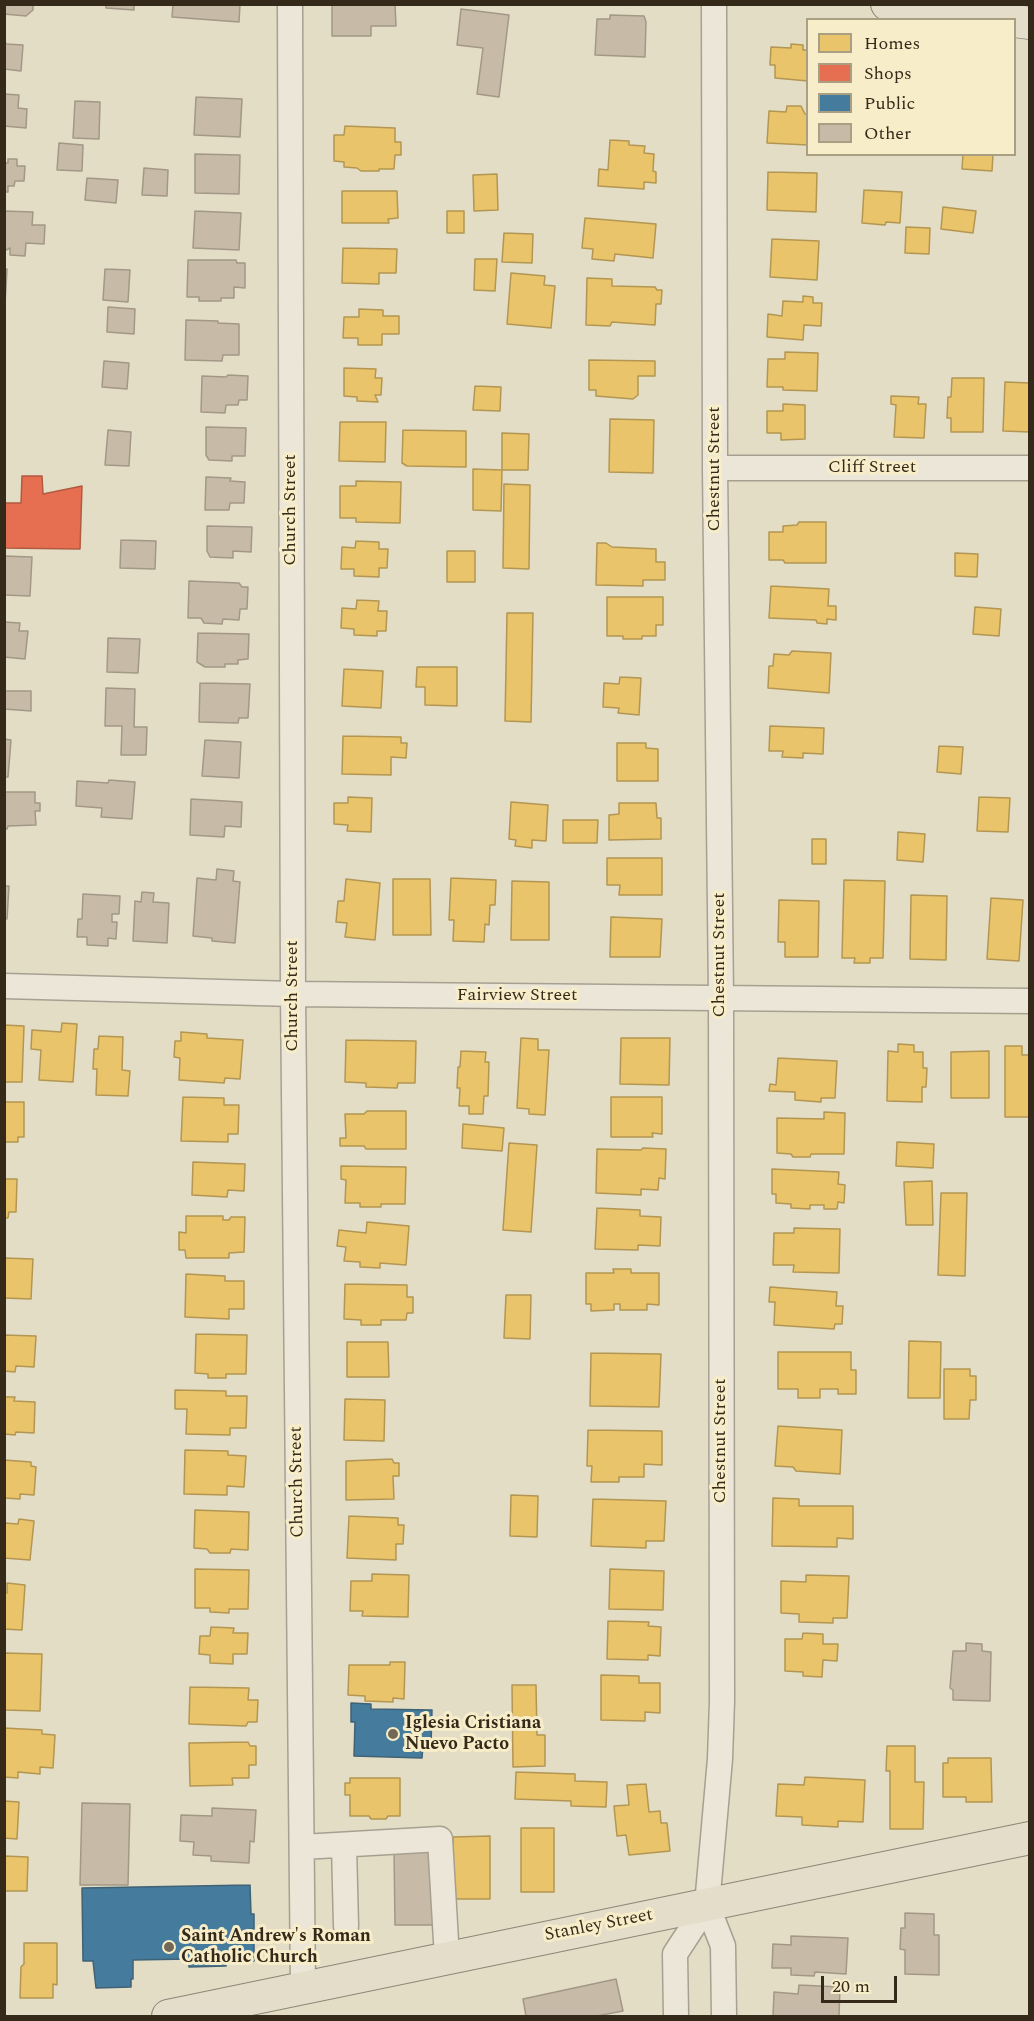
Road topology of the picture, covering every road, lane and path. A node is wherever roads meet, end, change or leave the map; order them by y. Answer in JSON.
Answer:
{"nodes":[{"id":1,"x":290,"y":4,"type":"edge"},
{"id":2,"x":714,"y":4,"type":"edge"},
{"id":3,"x":904,"y":6,"type":"edge"},
{"id":4,"x":987,"y":18,"type":"edge"},
{"id":5,"x":715,"y":468,"type":"junction"},
{"id":6,"x":1029,"y":468,"type":"edge"},
{"id":7,"x":4,"y":986,"type":"edge"},
{"id":8,"x":293,"y":994,"type":"junction"},
{"id":9,"x":720,"y":997,"type":"junction"},
{"id":10,"x":1029,"y":1001,"type":"edge"},
{"id":11,"x":1029,"y":1838,"type":"edge"},
{"id":12,"x":344,"y":1845,"type":"junction"},
{"id":13,"x":302,"y":1847,"type":"junction"},
{"id":14,"x":707,"y":1905,"type":"junction"},
{"id":15,"x":346,"y":1926,"type":"dead end"},
{"id":16,"x":447,"y":1958,"type":"junction"},
{"id":17,"x":303,"y":1988,"type":"junction"},
{"id":18,"x":168,"y":2016,"type":"edge"},
{"id":19,"x":676,"y":2016,"type":"edge"},
{"id":20,"x":724,"y":2016,"type":"edge"}],
"edges":[{"from":1,"to":8,"type":"street","name":"Church Street"},
{"from":2,"to":5,"type":"street","name":"Chestnut Street"},
{"from":3,"to":4,"type":"main road"},
{"from":5,"to":6,"type":"street","name":"Cliff Street"},
{"from":5,"to":9,"type":"street","name":"Chestnut Street"},
{"from":7,"to":8,"type":"street","name":"Fairview Street"},
{"from":8,"to":9,"type":"street","name":"Fairview Street"},
{"from":8,"to":13,"type":"street","name":"Church Street"},
{"from":9,"to":10,"type":"street","name":"Fairview Street"},
{"from":9,"to":14,"type":"street","name":"Chestnut Street"},
{"from":11,"to":14,"type":"main road","name":"Stanley Street"},
{"from":12,"to":13,"type":"street"},
{"from":12,"to":15,"type":"street"},
{"from":12,"to":16,"type":"street"},
{"from":13,"to":17,"type":"street","name":"Church Street"},
{"from":14,"to":16,"type":"main road","name":"Stanley Street"},
{"from":14,"to":19,"type":"street","name":"Chestnut Street"},
{"from":14,"to":20,"type":"street","name":"Chestnut Street"},
{"from":16,"to":17,"type":"main road","name":"Stanley Street"},
{"from":17,"to":18,"type":"main road","name":"Stanley Street"}]}
